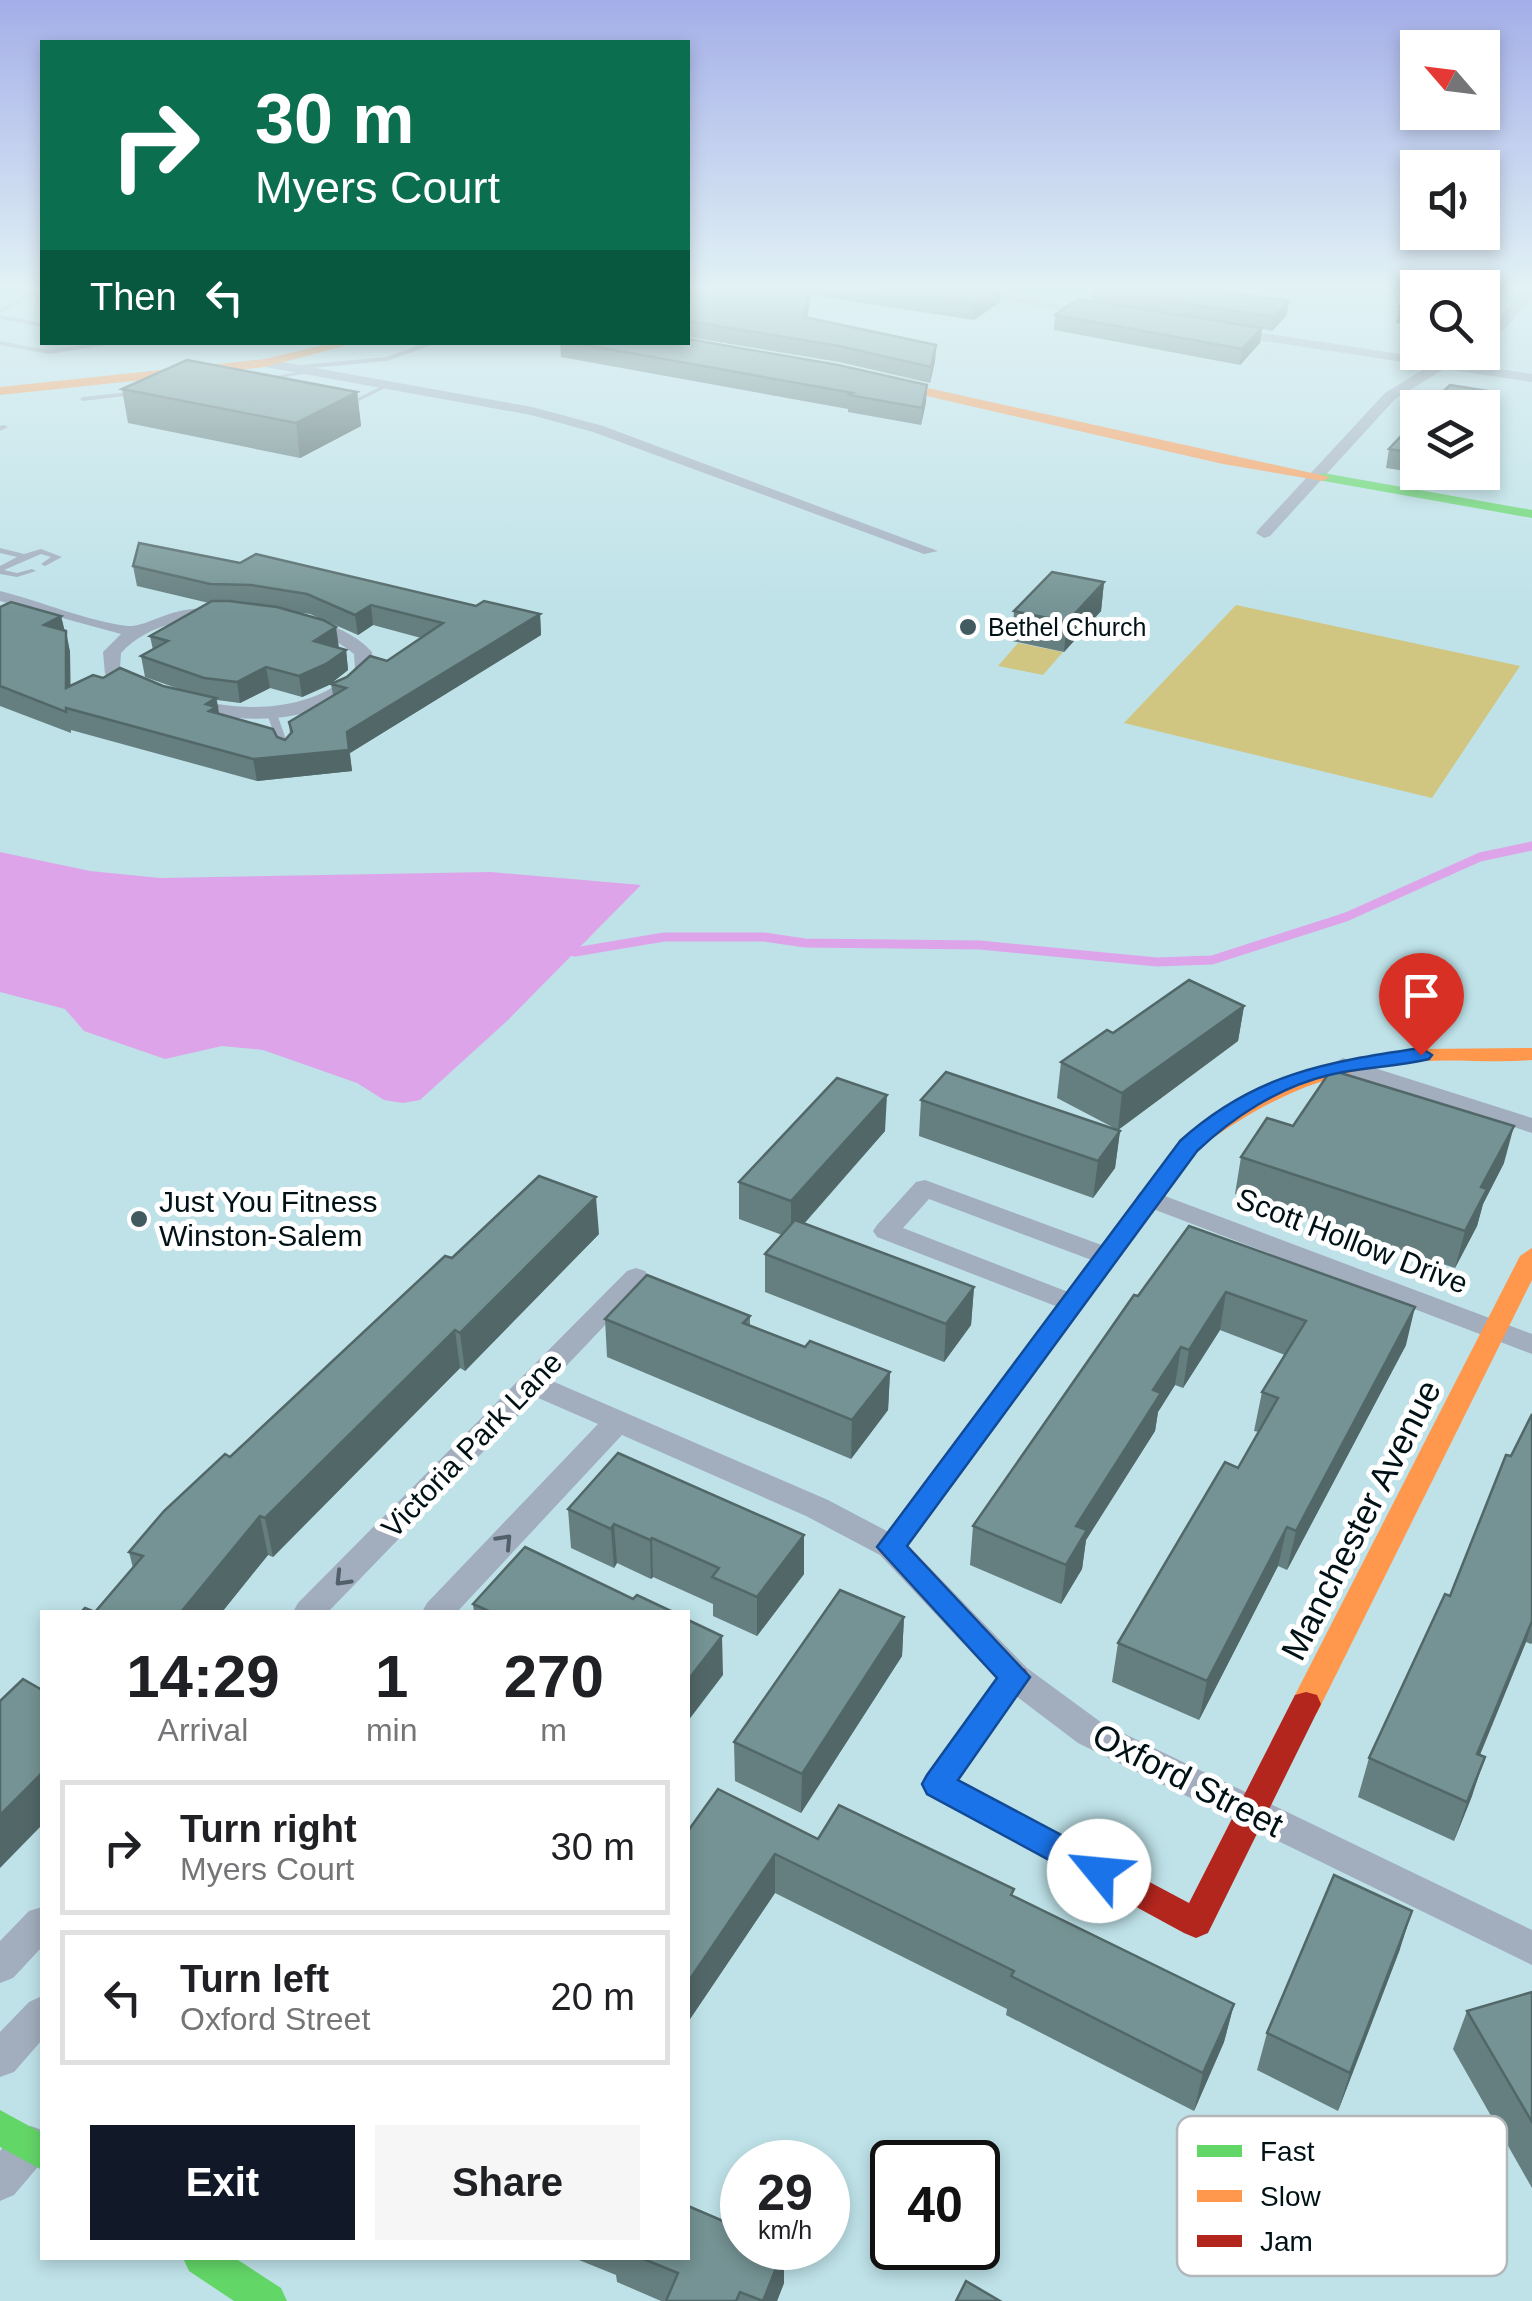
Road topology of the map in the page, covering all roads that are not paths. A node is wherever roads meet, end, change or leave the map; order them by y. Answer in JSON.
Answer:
{"nodes":[{"id":1,"x":97,"y":397,"type":"edge"},
{"id":2,"x":363,"y":397,"type":"edge"},
{"id":3,"x":457,"y":397,"type":"edge"},
{"id":4,"x":955,"y":397,"type":"edge"},
{"id":5,"x":1389,"y":397,"type":"edge"},
{"id":6,"x":83,"y":399,"type":"dead end"},
{"id":7,"x":338,"y":410,"type":"edge"},
{"id":8,"x":1312,"y":476,"type":"junction"},
{"id":9,"x":1532,"y":514,"type":"edge"},
{"id":10,"x":1264,"y":533,"type":"dead end"},
{"id":11,"x":0,"y":550,"type":"edge"},
{"id":12,"x":930,"y":550,"type":"dead end"},
{"id":13,"x":24,"y":557,"type":"junction"},
{"id":14,"x":46,"y":564,"type":"dead end"},
{"id":15,"x":0,"y":570,"type":"edge"},
{"id":16,"x":32,"y":571,"type":"dead end"},
{"id":17,"x":0,"y":596,"type":"edge"},
{"id":18,"x":132,"y":632,"type":"junction"},
{"id":19,"x":271,"y":711,"type":"junction"},
{"id":20,"x":287,"y":755,"type":"edge"},
{"id":21,"x":1530,"y":1056,"type":"edge"},
{"id":22,"x":1344,"y":1065,"type":"junction"},
{"id":23,"x":1532,"y":1126,"type":"edge"},
{"id":24,"x":1150,"y":1198,"type":"junction"},
{"id":25,"x":1106,"y":1256,"type":"junction"},
{"id":26,"x":1532,"y":1256,"type":"edge"},
{"id":27,"x":636,"y":1277,"type":"dead end"},
{"id":28,"x":1070,"y":1303,"type":"junction"},
{"id":29,"x":1496,"y":1330,"type":"junction"},
{"id":30,"x":1532,"y":1344,"type":"edge"},
{"id":31,"x":532,"y":1383,"type":"junction"},
{"id":32,"x":618,"y":1421,"type":"junction"},
{"id":33,"x":891,"y":1547,"type":"junction"},
{"id":34,"x":312,"y":1610,"type":"edge"},
{"id":35,"x":440,"y":1610,"type":"edge"},
{"id":36,"x":1015,"y":1677,"type":"junction"},
{"id":37,"x":1252,"y":1814,"type":"junction"},
{"id":38,"x":40,"y":1925,"type":"edge"},
{"id":39,"x":1532,"y":1948,"type":"edge"},
{"id":40,"x":0,"y":1966,"type":"edge"},
{"id":41,"x":40,"y":2016,"type":"edge"},
{"id":42,"x":0,"y":2058,"type":"edge"},
{"id":43,"x":24,"y":2142,"type":"edge"},
{"id":44,"x":0,"y":2180,"type":"edge"},
{"id":45,"x":205,"y":2260,"type":"edge"},
{"id":46,"x":268,"y":2301,"type":"edge"}],
"edges":[{"from":1,"to":6,"type":"lane"},
{"from":2,"to":7,"type":"lane"},
{"from":3,"to":12,"type":"street"},
{"from":4,"to":8,"type":"street"},
{"from":5,"to":8,"type":"street"},
{"from":8,"to":9,"type":"street"},
{"from":8,"to":10,"type":"street"},
{"from":11,"to":13,"type":"lane"},
{"from":13,"to":14,"type":"lane"},
{"from":13,"to":15,"type":"lane"},
{"from":15,"to":16,"type":"lane"},
{"from":17,"to":18,"type":"street"},
{"from":18,"to":19,"type":"street"},
{"from":18,"to":19,"type":"street"},
{"from":19,"to":20,"type":"lane"},
{"from":21,"to":22,"type":"street"},
{"from":22,"to":23,"type":"street"},
{"from":22,"to":24,"type":"street"},
{"from":24,"to":25,"type":"street"},
{"from":24,"to":29,"type":"street","name":"Scott Hollow Drive"},
{"from":25,"to":28,"type":"street"},
{"from":25,"to":28,"type":"street"},
{"from":26,"to":29,"type":"street","name":"Manchester Avenue"},
{"from":27,"to":31,"type":"street","name":"Victoria Park Lane"},
{"from":28,"to":33,"type":"street"},
{"from":29,"to":30,"type":"street","name":"Scott Hollow Drive"},
{"from":29,"to":37,"type":"street","name":"Manchester Avenue"},
{"from":31,"to":32,"type":"street","name":"Oxford Street"},
{"from":31,"to":34,"type":"street","name":"Victoria Park Lane","one_way":true},
{"from":32,"to":33,"type":"street","name":"Oxford Street"},
{"from":35,"to":32,"type":"street","one_way":true},
{"from":33,"to":36,"type":"street","name":"Oxford Street"},
{"from":36,"to":37,"type":"street","name":"Oxford Street"},
{"from":36,"to":37,"type":"street","name":"Manchester Avenue"},
{"from":37,"to":39,"type":"street","name":"Oxford Street"},
{"from":38,"to":40,"type":"street"},
{"from":41,"to":42,"type":"street"},
{"from":43,"to":44,"type":"street"},
{"from":45,"to":46,"type":"street"}]}
